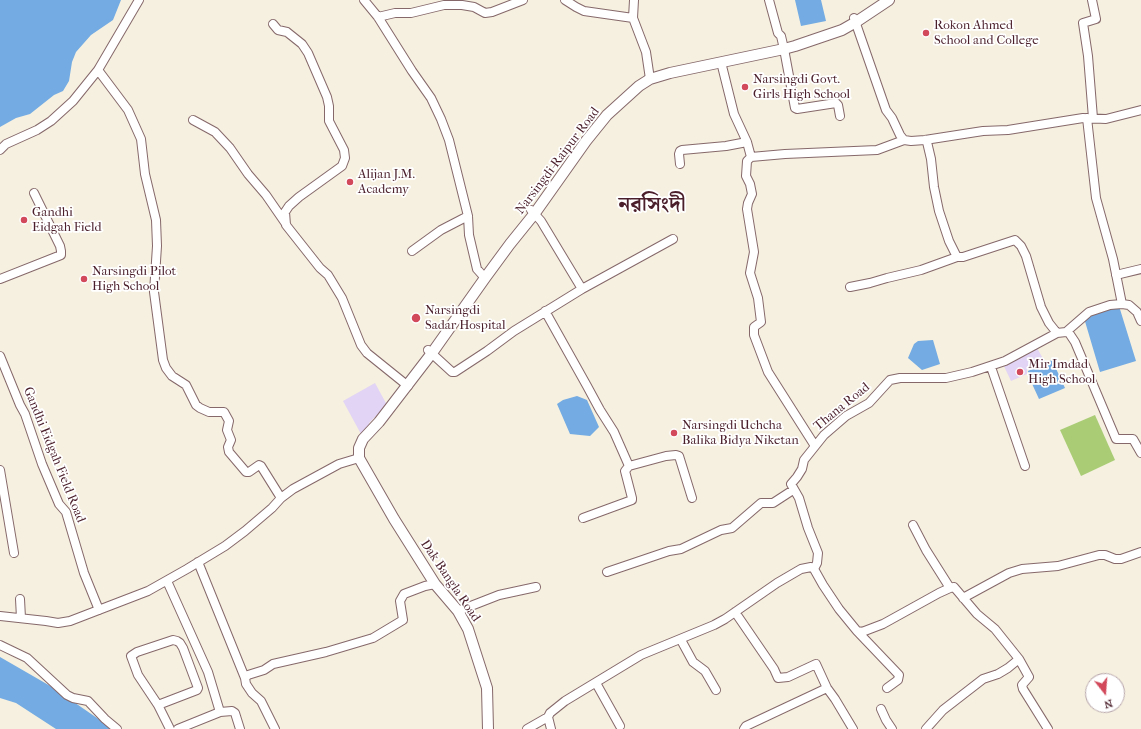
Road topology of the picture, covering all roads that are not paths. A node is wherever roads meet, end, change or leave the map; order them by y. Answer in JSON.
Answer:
{"nodes":[{"id":1,"x":139,"y":0,"type":"edge"},
{"id":2,"x":364,"y":0,"type":"edge"},
{"id":3,"x":523,"y":0,"type":"edge"},
{"id":4,"x":565,"y":0,"type":"edge"},
{"id":5,"x":634,"y":0,"type":"edge"},
{"id":6,"x":769,"y":0,"type":"edge"},
{"id":7,"x":774,"y":0,"type":"edge"},
{"id":8,"x":881,"y":0,"type":"edge"},
{"id":9,"x":889,"y":0,"type":"edge"},
{"id":10,"x":1092,"y":0,"type":"edge"},
{"id":11,"x":378,"y":17,"type":"junction"},
{"id":12,"x":633,"y":18,"type":"junction"},
{"id":13,"x":855,"y":20,"type":"junction"},
{"id":14,"x":273,"y":24,"type":"dead end"},
{"id":15,"x":783,"y":43,"type":"junction"},
{"id":16,"x":721,"y":62,"type":"junction"},
{"id":17,"x":98,"y":70,"type":"junction"},
{"id":18,"x":650,"y":77,"type":"junction"},
{"id":19,"x":1141,"y":110,"type":"edge"},
{"id":20,"x":840,"y":116,"type":"dead end"},
{"id":21,"x":1090,"y":118,"type":"junction"},
{"id":22,"x":193,"y":120,"type":"dead end"},
{"id":23,"x":904,"y":140,"type":"junction"},
{"id":24,"x":925,"y":140,"type":"junction"},
{"id":25,"x":748,"y":142,"type":"junction"},
{"id":26,"x":0,"y":150,"type":"edge"},
{"id":27,"x":751,"y":158,"type":"junction"},
{"id":28,"x":680,"y":164,"type":"dead end"},
{"id":29,"x":34,"y":193,"type":"dead end"},
{"id":30,"x":533,"y":212,"type":"junction"},
{"id":31,"x":468,"y":216,"type":"junction"},
{"id":32,"x":286,"y":225,"type":"junction"},
{"id":33,"x":673,"y":239,"type":"dead end"},
{"id":34,"x":412,"y":251,"type":"dead end"},
{"id":35,"x":957,"y":257,"type":"junction"},
{"id":36,"x":1141,"y":269,"type":"edge"},
{"id":37,"x":1116,"y":275,"type":"junction"},
{"id":38,"x":483,"y":276,"type":"junction"},
{"id":39,"x":0,"y":279,"type":"edge"},
{"id":40,"x":850,"y":287,"type":"dead end"},
{"id":41,"x":582,"y":289,"type":"junction"},
{"id":42,"x":1122,"y":304,"type":"junction"},
{"id":43,"x":545,"y":311,"type":"junction"},
{"id":44,"x":1141,"y":321,"type":"edge"},
{"id":45,"x":1062,"y":332,"type":"junction"},
{"id":46,"x":430,"y":352,"type":"junction"},
{"id":47,"x":0,"y":356,"type":"edge"},
{"id":48,"x":991,"y":367,"type":"junction"},
{"id":49,"x":405,"y":384,"type":"junction"},
{"id":50,"x":815,"y":446,"type":"junction"},
{"id":51,"x":1141,"y":454,"type":"edge"},
{"id":52,"x":359,"y":458,"type":"junction"},
{"id":53,"x":629,"y":466,"type":"junction"},
{"id":54,"x":1026,"y":466,"type":"dead end"},
{"id":55,"x":0,"y":470,"type":"edge"},
{"id":56,"x":793,"y":490,"type":"junction"},
{"id":57,"x":281,"y":498,"type":"junction"},
{"id":58,"x":692,"y":498,"type":"dead end"},
{"id":59,"x":583,"y":518,"type":"dead end"},
{"id":60,"x":913,"y":525,"type":"dead end"},
{"id":61,"x":1141,"y":552,"type":"edge"},
{"id":62,"x":14,"y":553,"type":"dead end"},
{"id":63,"x":198,"y":562,"type":"junction"},
{"id":64,"x":814,"y":569,"type":"junction"},
{"id":65,"x":607,"y":572,"type":"dead end"},
{"id":66,"x":167,"y":581,"type":"junction"},
{"id":67,"x":435,"y":584,"type":"junction"},
{"id":68,"x":536,"y":587,"type":"dead end"},
{"id":69,"x":950,"y":588,"type":"junction"},
{"id":70,"x":963,"y":598,"type":"junction"},
{"id":71,"x":20,"y":599,"type":"dead end"},
{"id":72,"x":99,"y":610,"type":"junction"},
{"id":73,"x":458,"y":611,"type":"junction"},
{"id":74,"x":735,"y":612,"type":"junction"},
{"id":75,"x":0,"y":616,"type":"edge"},
{"id":76,"x":21,"y":618,"type":"junction"},
{"id":77,"x":857,"y":631,"type":"junction"},
{"id":78,"x":681,"y":640,"type":"junction"},
{"id":79,"x":0,"y":645,"type":"edge"},
{"id":80,"x":1019,"y":659,"type":"junction"},
{"id":81,"x":246,"y":678,"type":"junction"},
{"id":82,"x":596,"y":683,"type":"junction"},
{"id":83,"x":828,"y":688,"type":"junction"},
{"id":84,"x":887,"y":688,"type":"dead end"},
{"id":85,"x":716,"y":690,"type":"dead end"},
{"id":86,"x":158,"y":705,"type":"junction"},
{"id":87,"x":881,"y":709,"type":"dead end"},
{"id":88,"x":220,"y":712,"type":"junction"},
{"id":89,"x":548,"y":717,"type":"junction"},
{"id":90,"x":200,"y":725,"type":"edge"},
{"id":91,"x":620,"y":726,"type":"dead end"},
{"id":92,"x":117,"y":729,"type":"edge"},
{"id":93,"x":170,"y":729,"type":"edge"},
{"id":94,"x":178,"y":729,"type":"edge"},
{"id":95,"x":240,"y":729,"type":"edge"},
{"id":96,"x":275,"y":729,"type":"edge"},
{"id":97,"x":488,"y":729,"type":"edge"},
{"id":98,"x":526,"y":729,"type":"edge"},
{"id":99,"x":551,"y":729,"type":"edge"},
{"id":100,"x":744,"y":729,"type":"edge"},
{"id":101,"x":853,"y":729,"type":"edge"},
{"id":102,"x":892,"y":729,"type":"edge"},
{"id":103,"x":926,"y":729,"type":"edge"},
{"id":104,"x":1048,"y":729,"type":"edge"}],
"edges":[{"from":1,"to":17,"type":"street"},
{"from":2,"to":11,"type":"street"},
{"from":3,"to":11,"type":"street"},
{"from":4,"to":12,"type":"street"},
{"from":5,"to":12,"type":"street"},
{"from":6,"to":15,"type":"street"},
{"from":7,"to":15,"type":"street"},
{"from":8,"to":13,"type":"main road","name":"Narsingdi-Raipur Road"},
{"from":9,"to":13,"type":"main road","name":"Narsingdi-Raipur Road"},
{"from":10,"to":21,"type":"street"},
{"from":11,"to":31,"type":"street"},
{"from":12,"to":18,"type":"street"},
{"from":13,"to":15,"type":"main road","name":"Narsingdi-Raipur Road"},
{"from":13,"to":23,"type":"street"},
{"from":14,"to":32,"type":"street"},
{"from":15,"to":16,"type":"main road","name":"Narsingdi-Raipur Road"},
{"from":15,"to":18,"type":"main road","name":"Narsingdi-Raipur Road"},
{"from":15,"to":20,"type":"street"},
{"from":16,"to":18,"type":"main road","name":"Narsingdi-Raipur Road"},
{"from":16,"to":25,"type":"street"},
{"from":17,"to":26,"type":"street"},
{"from":17,"to":57,"type":"street"},
{"from":18,"to":30,"type":"main road","name":"Narsingdi-Raipur Road"},
{"from":19,"to":21,"type":"street"},
{"from":21,"to":24,"type":"street"},
{"from":21,"to":37,"type":"street"},
{"from":22,"to":32,"type":"street"},
{"from":23,"to":24,"type":"street"},
{"from":23,"to":27,"type":"street"},
{"from":24,"to":35,"type":"street"},
{"from":25,"to":27,"type":"street"},
{"from":25,"to":28,"type":"street"},
{"from":27,"to":50,"type":"street"},
{"from":29,"to":39,"type":"street"},
{"from":30,"to":38,"type":"main road","name":"Narsingdi-Raipur Road"},
{"from":30,"to":41,"type":"street"},
{"from":31,"to":34,"type":"street"},
{"from":31,"to":38,"type":"street"},
{"from":32,"to":49,"type":"street"},
{"from":33,"to":41,"type":"street"},
{"from":35,"to":40,"type":"street"},
{"from":35,"to":45,"type":"street"},
{"from":36,"to":37,"type":"street"},
{"from":37,"to":42,"type":"street"},
{"from":38,"to":46,"type":"main road","name":"Narsingdi-Raipur Road"},
{"from":41,"to":43,"type":"street"},
{"from":42,"to":44,"type":"street"},
{"from":42,"to":45,"type":"street","name":"Thana Road"},
{"from":43,"to":46,"type":"street"},
{"from":43,"to":53,"type":"street"},
{"from":45,"to":48,"type":"street","name":"Thana Road"},
{"from":45,"to":51,"type":"street"},
{"from":46,"to":49,"type":"main road","name":"Narsingdi-Raipur Road"},
{"from":47,"to":72,"type":"street","name":"Gandhi Eidgah Field Road"},
{"from":48,"to":50,"type":"street","name":"Thana Road"},
{"from":48,"to":54,"type":"street"},
{"from":49,"to":52,"type":"main road","name":"Narsingdi-Raipur Road"},
{"from":50,"to":56,"type":"street","name":"Thana Road"},
{"from":52,"to":57,"type":"street"},
{"from":52,"to":67,"type":"main road","name":"Dak Bangla Road"},
{"from":53,"to":58,"type":"street"},
{"from":53,"to":59,"type":"street"},
{"from":55,"to":62,"type":"street"},
{"from":56,"to":64,"type":"street"},
{"from":56,"to":65,"type":"street"},
{"from":57,"to":63,"type":"street"},
{"from":60,"to":69,"type":"street"},
{"from":61,"to":70,"type":"street"},
{"from":63,"to":66,"type":"street"},
{"from":63,"to":81,"type":"street"},
{"from":64,"to":74,"type":"street"},
{"from":64,"to":77,"type":"street"},
{"from":66,"to":72,"type":"street"},
{"from":66,"to":88,"type":"street"},
{"from":67,"to":73,"type":"main road","name":"Dak Bangla Road"},
{"from":67,"to":81,"type":"street"},
{"from":68,"to":73,"type":"street"},
{"from":69,"to":70,"type":"street"},
{"from":69,"to":77,"type":"street"},
{"from":70,"to":80,"type":"street"},
{"from":71,"to":76,"type":"street"},
{"from":72,"to":76,"type":"street"},
{"from":73,"to":97,"type":"main road","name":"Dak Bangla Road"},
{"from":74,"to":78,"type":"street"},
{"from":74,"to":83,"type":"street"},
{"from":75,"to":76,"type":"street"},
{"from":77,"to":84,"type":"street"},
{"from":78,"to":82,"type":"street"},
{"from":78,"to":85,"type":"street"},
{"from":79,"to":92,"type":"street"},
{"from":80,"to":103,"type":"street"},
{"from":80,"to":104,"type":"street"},
{"from":81,"to":96,"type":"street"},
{"from":82,"to":89,"type":"street"},
{"from":82,"to":91,"type":"street"},
{"from":83,"to":100,"type":"street"},
{"from":83,"to":101,"type":"street"},
{"from":86,"to":86,"type":"street"},
{"from":86,"to":93,"type":"street"},
{"from":87,"to":102,"type":"street"},
{"from":88,"to":90,"type":"street"},
{"from":88,"to":95,"type":"street"},
{"from":89,"to":98,"type":"street"},
{"from":89,"to":99,"type":"street"},
{"from":90,"to":94,"type":"street"}]}
